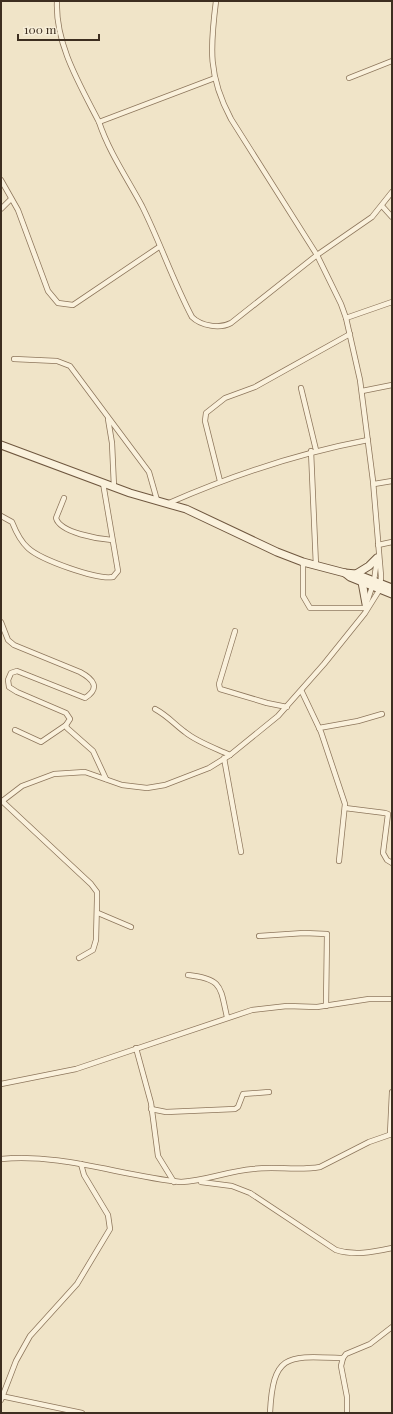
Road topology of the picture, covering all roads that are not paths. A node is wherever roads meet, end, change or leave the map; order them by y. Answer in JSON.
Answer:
{"nodes":[{"id":1,"x":56,"y":1,"type":"edge"},
{"id":2,"x":216,"y":1,"type":"edge"},
{"id":3,"x":392,"y":61,"type":"edge"},
{"id":4,"x":215,"y":78,"type":"junction"},
{"id":5,"x":349,"y":78,"type":"dead end"},
{"id":6,"x":99,"y":122,"type":"junction"},
{"id":7,"x":1,"y":180,"type":"edge"},
{"id":8,"x":392,"y":192,"type":"edge"},
{"id":9,"x":11,"y":199,"type":"junction"},
{"id":10,"x":382,"y":206,"type":"junction"},
{"id":11,"x":1,"y":209,"type":"edge"},
{"id":12,"x":392,"y":217,"type":"edge"},
{"id":13,"x":159,"y":247,"type":"junction"},
{"id":14,"x":317,"y":255,"type":"junction"},
{"id":15,"x":392,"y":302,"type":"edge"},
{"id":16,"x":346,"y":318,"type":"junction"},
{"id":17,"x":350,"y":334,"type":"junction"},
{"id":18,"x":14,"y":359,"type":"dead end"},
{"id":19,"x":392,"y":385,"type":"edge"},
{"id":20,"x":301,"y":388,"type":"dead end"},
{"id":21,"x":362,"y":391,"type":"junction"},
{"id":22,"x":107,"y":416,"type":"junction"},
{"id":23,"x":368,"y":440,"type":"junction"},
{"id":24,"x":1,"y":445,"type":"edge"},
{"id":25,"x":314,"y":451,"type":"junction"},
{"id":26,"x":392,"y":480,"type":"edge"},
{"id":27,"x":220,"y":481,"type":"junction"},
{"id":28,"x":102,"y":483,"type":"junction"},
{"id":29,"x":374,"y":484,"type":"junction"},
{"id":30,"x":114,"y":487,"type":"junction"},
{"id":31,"x":64,"y":498,"type":"dead end"},
{"id":32,"x":157,"y":500,"type":"junction"},
{"id":33,"x":169,"y":503,"type":"junction"},
{"id":34,"x":1,"y":516,"type":"edge"},
{"id":35,"x":112,"y":540,"type":"junction"},
{"id":36,"x":392,"y":542,"type":"edge"},
{"id":37,"x":378,"y":545,"type":"junction"},
{"id":38,"x":378,"y":556,"type":"junction"},
{"id":39,"x":303,"y":562,"type":"junction"},
{"id":40,"x":316,"y":566,"type":"junction"},
{"id":41,"x":345,"y":573,"type":"junction"},
{"id":42,"x":356,"y":574,"type":"junction"},
{"id":43,"x":362,"y":582,"type":"junction"},
{"id":44,"x":373,"y":584,"type":"junction"},
{"id":45,"x":380,"y":587,"type":"junction"},
{"id":46,"x":392,"y":588,"type":"edge"},
{"id":47,"x":392,"y":594,"type":"edge"},
{"id":48,"x":366,"y":606,"type":"junction"},
{"id":49,"x":364,"y":613,"type":"junction"},
{"id":50,"x":1,"y":622,"type":"edge"},
{"id":51,"x":235,"y":630,"type":"dead end"},
{"id":52,"x":302,"y":692,"type":"junction"},
{"id":53,"x":287,"y":707,"type":"junction"},
{"id":54,"x":155,"y":709,"type":"dead end"},
{"id":55,"x":382,"y":714,"type":"dead end"},
{"id":56,"x":66,"y":725,"type":"junction"},
{"id":57,"x":319,"y":728,"type":"junction"},
{"id":58,"x":15,"y":730,"type":"dead end"},
{"id":59,"x":230,"y":755,"type":"junction"},
{"id":60,"x":224,"y":758,"type":"junction"},
{"id":61,"x":106,"y":779,"type":"junction"},
{"id":62,"x":2,"y":801,"type":"edge"},
{"id":63,"x":345,"y":808,"type":"junction"},
{"id":64,"x":241,"y":852,"type":"dead end"},
{"id":65,"x":339,"y":862,"type":"dead end"},
{"id":66,"x":392,"y":863,"type":"edge"},
{"id":67,"x":98,"y":913,"type":"junction"},
{"id":68,"x":132,"y":927,"type":"dead end"},
{"id":69,"x":259,"y":936,"type":"dead end"},
{"id":70,"x":79,"y":958,"type":"dead end"},
{"id":71,"x":188,"y":975,"type":"dead end"},
{"id":72,"x":392,"y":999,"type":"edge"},
{"id":73,"x":326,"y":1006,"type":"junction"},
{"id":74,"x":227,"y":1017,"type":"junction"},
{"id":75,"x":136,"y":1048,"type":"junction"},
{"id":76,"x":1,"y":1084,"type":"edge"},
{"id":77,"x":270,"y":1092,"type":"dead end"},
{"id":78,"x":392,"y":1092,"type":"edge"},
{"id":79,"x":151,"y":1109,"type":"junction"},
{"id":80,"x":391,"y":1134,"type":"edge"},
{"id":81,"x":1,"y":1159,"type":"edge"},
{"id":82,"x":81,"y":1164,"type":"junction"},
{"id":83,"x":198,"y":1181,"type":"junction"},
{"id":84,"x":174,"y":1182,"type":"junction"},
{"id":85,"x":392,"y":1248,"type":"edge"},
{"id":86,"x":392,"y":1327,"type":"edge"},
{"id":87,"x":343,"y":1358,"type":"junction"},
{"id":88,"x":1,"y":1397,"type":"edge"},
{"id":89,"x":58,"y":1408,"type":"junction"},
{"id":90,"x":56,"y":1413,"type":"edge"},
{"id":91,"x":82,"y":1413,"type":"edge"},
{"id":92,"x":270,"y":1413,"type":"edge"},
{"id":93,"x":347,"y":1413,"type":"edge"}],
"edges":[{"from":1,"to":6,"type":"street"},
{"from":2,"to":4,"type":"street"},
{"from":3,"to":5,"type":"street"},
{"from":4,"to":6,"type":"street"},
{"from":4,"to":14,"type":"street"},
{"from":6,"to":13,"type":"street"},
{"from":7,"to":9,"type":"street"},
{"from":8,"to":10,"type":"street"},
{"from":9,"to":11,"type":"street"},
{"from":9,"to":13,"type":"street"},
{"from":10,"to":12,"type":"street"},
{"from":10,"to":14,"type":"street"},
{"from":13,"to":14,"type":"street"},
{"from":14,"to":16,"type":"street"},
{"from":15,"to":16,"type":"street"},
{"from":16,"to":17,"type":"street"},
{"from":17,"to":21,"type":"street"},
{"from":17,"to":27,"type":"street"},
{"from":18,"to":22,"type":"street"},
{"from":19,"to":21,"type":"street"},
{"from":20,"to":25,"type":"street"},
{"from":21,"to":23,"type":"street"},
{"from":22,"to":30,"type":"street"},
{"from":22,"to":32,"type":"street"},
{"from":23,"to":25,"type":"street"},
{"from":23,"to":29,"type":"street"},
{"from":24,"to":28,"type":"street"},
{"from":25,"to":27,"type":"street"},
{"from":25,"to":40,"type":"street"},
{"from":26,"to":29,"type":"street"},
{"from":27,"to":33,"type":"street"},
{"from":28,"to":30,"type":"street"},
{"from":28,"to":35,"type":"street"},
{"from":29,"to":37,"type":"street"},
{"from":30,"to":32,"type":"street"},
{"from":31,"to":35,"type":"street"},
{"from":32,"to":33,"type":"street"},
{"from":33,"to":39,"type":"street"},
{"from":34,"to":35,"type":"street"},
{"from":36,"to":37,"type":"street"},
{"from":37,"to":38,"type":"street"},
{"from":38,"to":42,"type":"street"},
{"from":38,"to":44,"type":"street"},
{"from":38,"to":45,"type":"street"},
{"from":39,"to":40,"type":"street"},
{"from":39,"to":48,"type":"street"},
{"from":40,"to":41,"type":"street"},
{"from":41,"to":42,"type":"street"},
{"from":41,"to":43,"type":"street"},
{"from":42,"to":44,"type":"street"},
{"from":43,"to":44,"type":"street"},
{"from":43,"to":48,"type":"street"},
{"from":44,"to":45,"type":"street"},
{"from":44,"to":48,"type":"street"},
{"from":45,"to":46,"type":"street"},
{"from":45,"to":47,"type":"street"},
{"from":45,"to":49,"type":"street"},
{"from":48,"to":49,"type":"street"},
{"from":49,"to":52,"type":"street"},
{"from":50,"to":56,"type":"street"},
{"from":51,"to":53,"type":"street"},
{"from":52,"to":53,"type":"street"},
{"from":52,"to":57,"type":"street"},
{"from":53,"to":59,"type":"street"},
{"from":54,"to":59,"type":"street"},
{"from":55,"to":57,"type":"street"},
{"from":56,"to":58,"type":"street"},
{"from":56,"to":61,"type":"street"},
{"from":57,"to":63,"type":"street"},
{"from":59,"to":60,"type":"street"},
{"from":60,"to":61,"type":"street"},
{"from":60,"to":64,"type":"street"},
{"from":61,"to":62,"type":"street"},
{"from":62,"to":67,"type":"street"},
{"from":63,"to":65,"type":"street"},
{"from":63,"to":66,"type":"street"},
{"from":67,"to":68,"type":"street"},
{"from":67,"to":70,"type":"street"},
{"from":69,"to":73,"type":"street"},
{"from":71,"to":74,"type":"street"},
{"from":72,"to":73,"type":"street"},
{"from":73,"to":74,"type":"street"},
{"from":74,"to":75,"type":"street"},
{"from":75,"to":76,"type":"street"},
{"from":75,"to":79,"type":"street"},
{"from":77,"to":79,"type":"street"},
{"from":78,"to":80,"type":"street"},
{"from":79,"to":84,"type":"street"},
{"from":80,"to":83,"type":"street"},
{"from":81,"to":82,"type":"street"},
{"from":82,"to":84,"type":"street"},
{"from":82,"to":88,"type":"street"},
{"from":83,"to":84,"type":"street"},
{"from":83,"to":85,"type":"street"},
{"from":86,"to":87,"type":"street"},
{"from":87,"to":92,"type":"street"},
{"from":87,"to":93,"type":"street"},
{"from":88,"to":89,"type":"street"},
{"from":89,"to":90,"type":"street"},
{"from":89,"to":91,"type":"street"}]}
